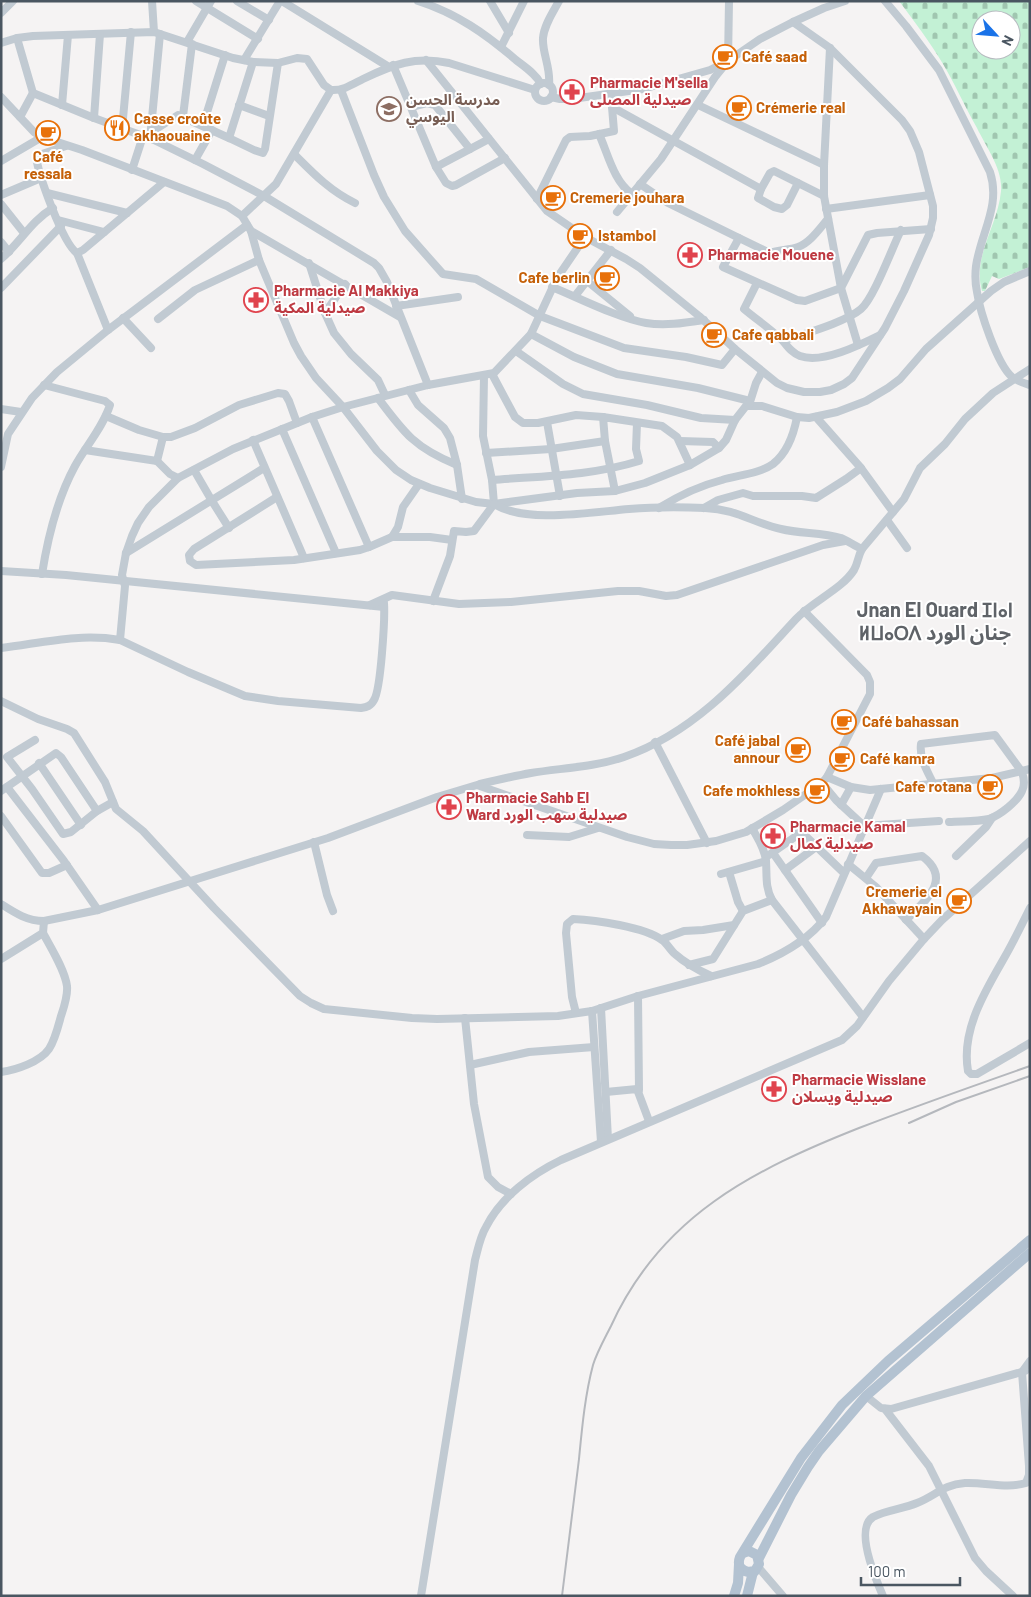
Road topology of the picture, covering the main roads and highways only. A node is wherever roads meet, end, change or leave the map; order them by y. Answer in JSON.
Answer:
{"nodes":[{"id":1,"x":1030,"y":1240,"type":"edge"},
{"id":2,"x":1030,"y":1253,"type":"edge"},
{"id":3,"x":743,"y":1553,"type":"junction"},
{"id":4,"x":739,"y":1564,"type":"junction"},
{"id":5,"x":756,"y":1566,"type":"junction"},
{"id":6,"x":734,"y":1596,"type":"edge"},
{"id":7,"x":747,"y":1596,"type":"edge"}],
"edges":[{"from":1,"to":3,"type":"main road"},
{"from":2,"to":5,"type":"main road"},
{"from":3,"to":4,"type":"main road"},
{"from":3,"to":5,"type":"main road"},
{"from":4,"to":5,"type":"main road"},
{"from":4,"to":6,"type":"main road"},
{"from":5,"to":7,"type":"main road"}]}
